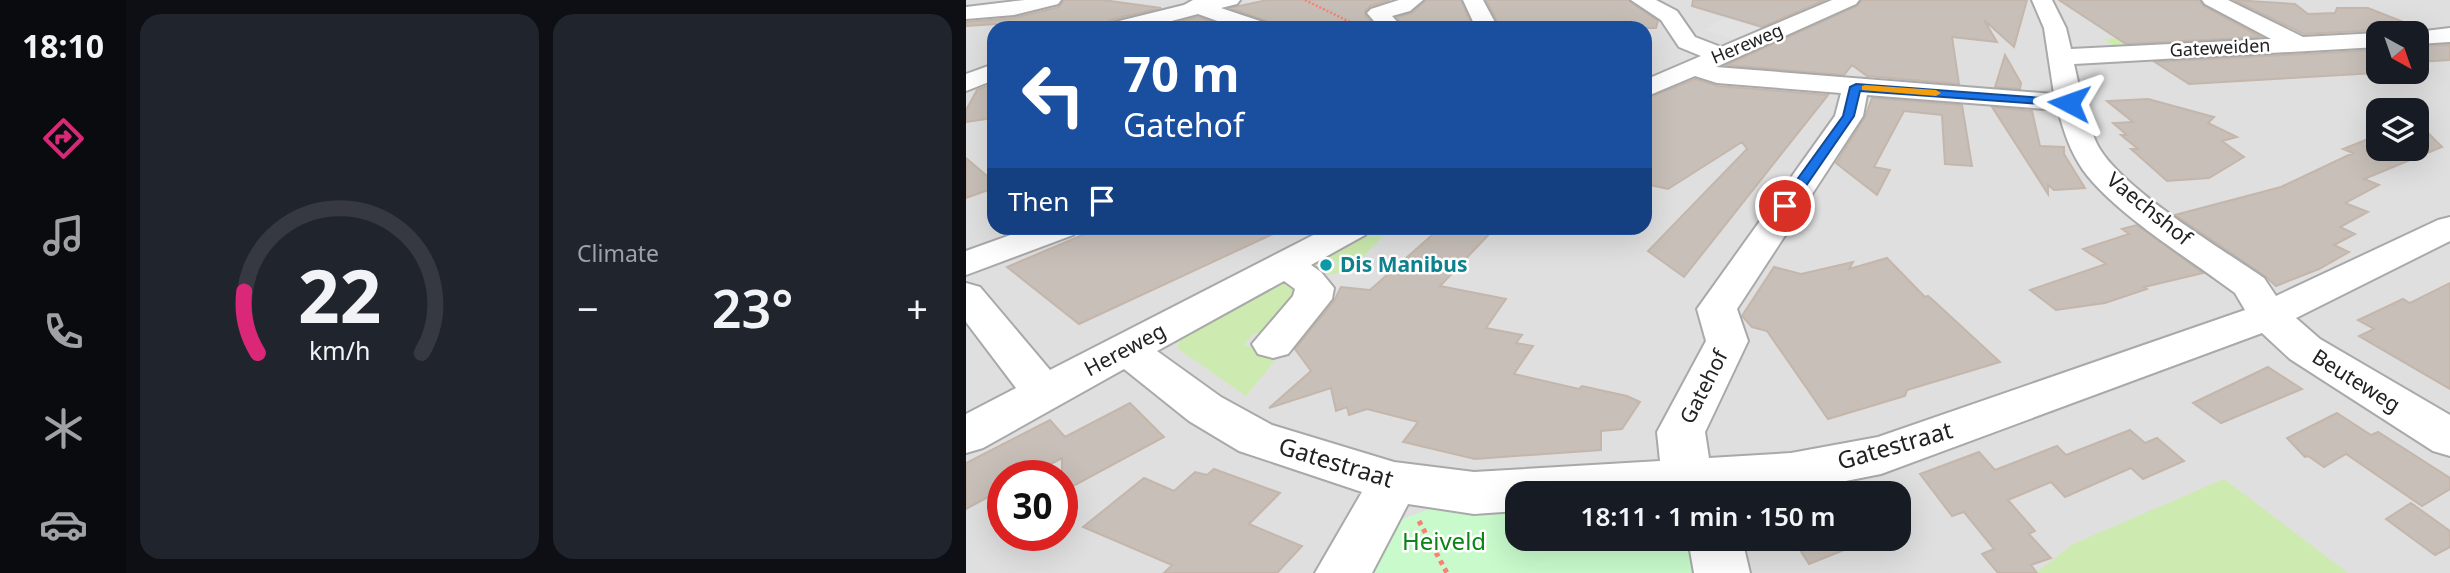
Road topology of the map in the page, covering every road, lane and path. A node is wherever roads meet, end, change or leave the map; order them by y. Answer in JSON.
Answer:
{"nodes":[{"id":1,"x":1051,"y":0,"type":"edge"},
{"id":2,"x":1175,"y":0,"type":"edge"},
{"id":3,"x":1230,"y":0,"type":"edge"},
{"id":4,"x":1305,"y":0,"type":"edge"},
{"id":5,"x":1413,"y":0,"type":"edge"},
{"id":6,"x":1473,"y":0,"type":"edge"},
{"id":7,"x":1641,"y":0,"type":"edge"},
{"id":8,"x":1849,"y":0,"type":"edge"},
{"id":9,"x":2042,"y":0,"type":"edge"},
{"id":10,"x":2212,"y":0,"type":"edge"},
{"id":11,"x":1196,"y":7,"type":"junction"},
{"id":12,"x":966,"y":13,"type":"edge"},
{"id":13,"x":1145,"y":21,"type":"edge"},
{"id":14,"x":1237,"y":21,"type":"edge"},
{"id":15,"x":1348,"y":21,"type":"edge"},
{"id":16,"x":1385,"y":21,"type":"edge"},
{"id":17,"x":1484,"y":21,"type":"edge"},
{"id":18,"x":1677,"y":24,"type":"junction"},
{"id":19,"x":1721,"y":27,"type":"dead end"},
{"id":20,"x":2266,"y":28,"type":"junction"},
{"id":21,"x":2450,"y":35,"type":"edge"},
{"id":22,"x":2429,"y":36,"type":"edge"},
{"id":23,"x":2366,"y":41,"type":"edge"},
{"id":24,"x":2299,"y":44,"type":"junction"},
{"id":25,"x":2060,"y":47,"type":"junction"},
{"id":26,"x":1721,"y":55,"type":"junction"},
{"id":27,"x":1692,"y":68,"type":"junction"},
{"id":28,"x":1652,"y":86,"type":"edge"},
{"id":29,"x":1856,"y":87,"type":"junction"},
{"id":30,"x":2069,"y":103,"type":"junction"},
{"id":31,"x":2450,"y":227,"type":"edge"},
{"id":32,"x":1043,"y":235,"type":"edge"},
{"id":33,"x":1340,"y":235,"type":"edge"},
{"id":34,"x":966,"y":264,"type":"edge"},
{"id":35,"x":1284,"y":264,"type":"junction"},
{"id":36,"x":966,"y":295,"type":"edge"},
{"id":37,"x":2268,"y":316,"type":"junction"},
{"id":38,"x":1273,"y":344,"type":"dead end"},
{"id":39,"x":1126,"y":349,"type":"junction"},
{"id":40,"x":1044,"y":393,"type":"junction"},
{"id":41,"x":966,"y":435,"type":"edge"},
{"id":42,"x":2450,"y":438,"type":"edge"},
{"id":43,"x":1697,"y":481,"type":"edge"},
{"id":44,"x":1717,"y":481,"type":"edge"},
{"id":45,"x":1394,"y":482,"type":"junction"},
{"id":46,"x":1505,"y":492,"type":"edge"},
{"id":47,"x":1717,"y":551,"type":"edge"},
{"id":48,"x":1343,"y":573,"type":"edge"},
{"id":49,"x":1447,"y":573,"type":"edge"},
{"id":50,"x":1722,"y":573,"type":"edge"}],
"edges":[{"from":1,"to":12,"type":"street"},
{"from":2,"to":11,"type":"street"},
{"from":3,"to":11,"type":"street"},
{"from":4,"to":15,"type":"path"},
{"from":5,"to":16,"type":"street"},
{"from":6,"to":17,"type":"street"},
{"from":7,"to":18,"type":"street"},
{"from":8,"to":26,"type":"street","name":"Hereweg"},
{"from":9,"to":25,"type":"street","name":"Vaechshof"},
{"from":10,"to":20,"type":"street"},
{"from":11,"to":13,"type":"street"},
{"from":11,"to":14,"type":"street"},
{"from":18,"to":19,"type":"street"},
{"from":18,"to":26,"type":"street"},
{"from":20,"to":24,"type":"street"},
{"from":20,"to":25,"type":"street","name":"Gateweiden"},
{"from":21,"to":22,"type":"street"},
{"from":23,"to":24,"type":"street","name":"Gateweiden"},
{"from":24,"to":25,"type":"street","name":"Gateweiden"},
{"from":25,"to":30,"type":"street","name":"Vaechshof"},
{"from":26,"to":27,"type":"street","name":"Hereweg"},
{"from":27,"to":28,"type":"street","name":"Hereweg"},
{"from":27,"to":29,"type":"street"},
{"from":29,"to":30,"type":"street"},
{"from":29,"to":43,"type":"street","name":"Gatehof"},
{"from":30,"to":37,"type":"street","name":"Vaechshof"},
{"from":31,"to":37,"type":"street","name":"Gatestraat"},
{"from":32,"to":34,"type":"street"},
{"from":33,"to":35,"type":"street","name":"Hereweg"},
{"from":35,"to":38,"type":"street"},
{"from":35,"to":39,"type":"street","name":"Hereweg"},
{"from":36,"to":40,"type":"street"},
{"from":37,"to":42,"type":"street","name":"Beuteweg"},
{"from":37,"to":44,"type":"street","name":"Gatestraat"},
{"from":39,"to":40,"type":"street","name":"Hereweg"},
{"from":39,"to":45,"type":"street","name":"Gatestraat"},
{"from":40,"to":41,"type":"street","name":"Hereweg"},
{"from":45,"to":46,"type":"street","name":"Gatestraat"},
{"from":45,"to":48,"type":"street"},
{"from":45,"to":49,"type":"path"},
{"from":47,"to":50,"type":"street"}]}
